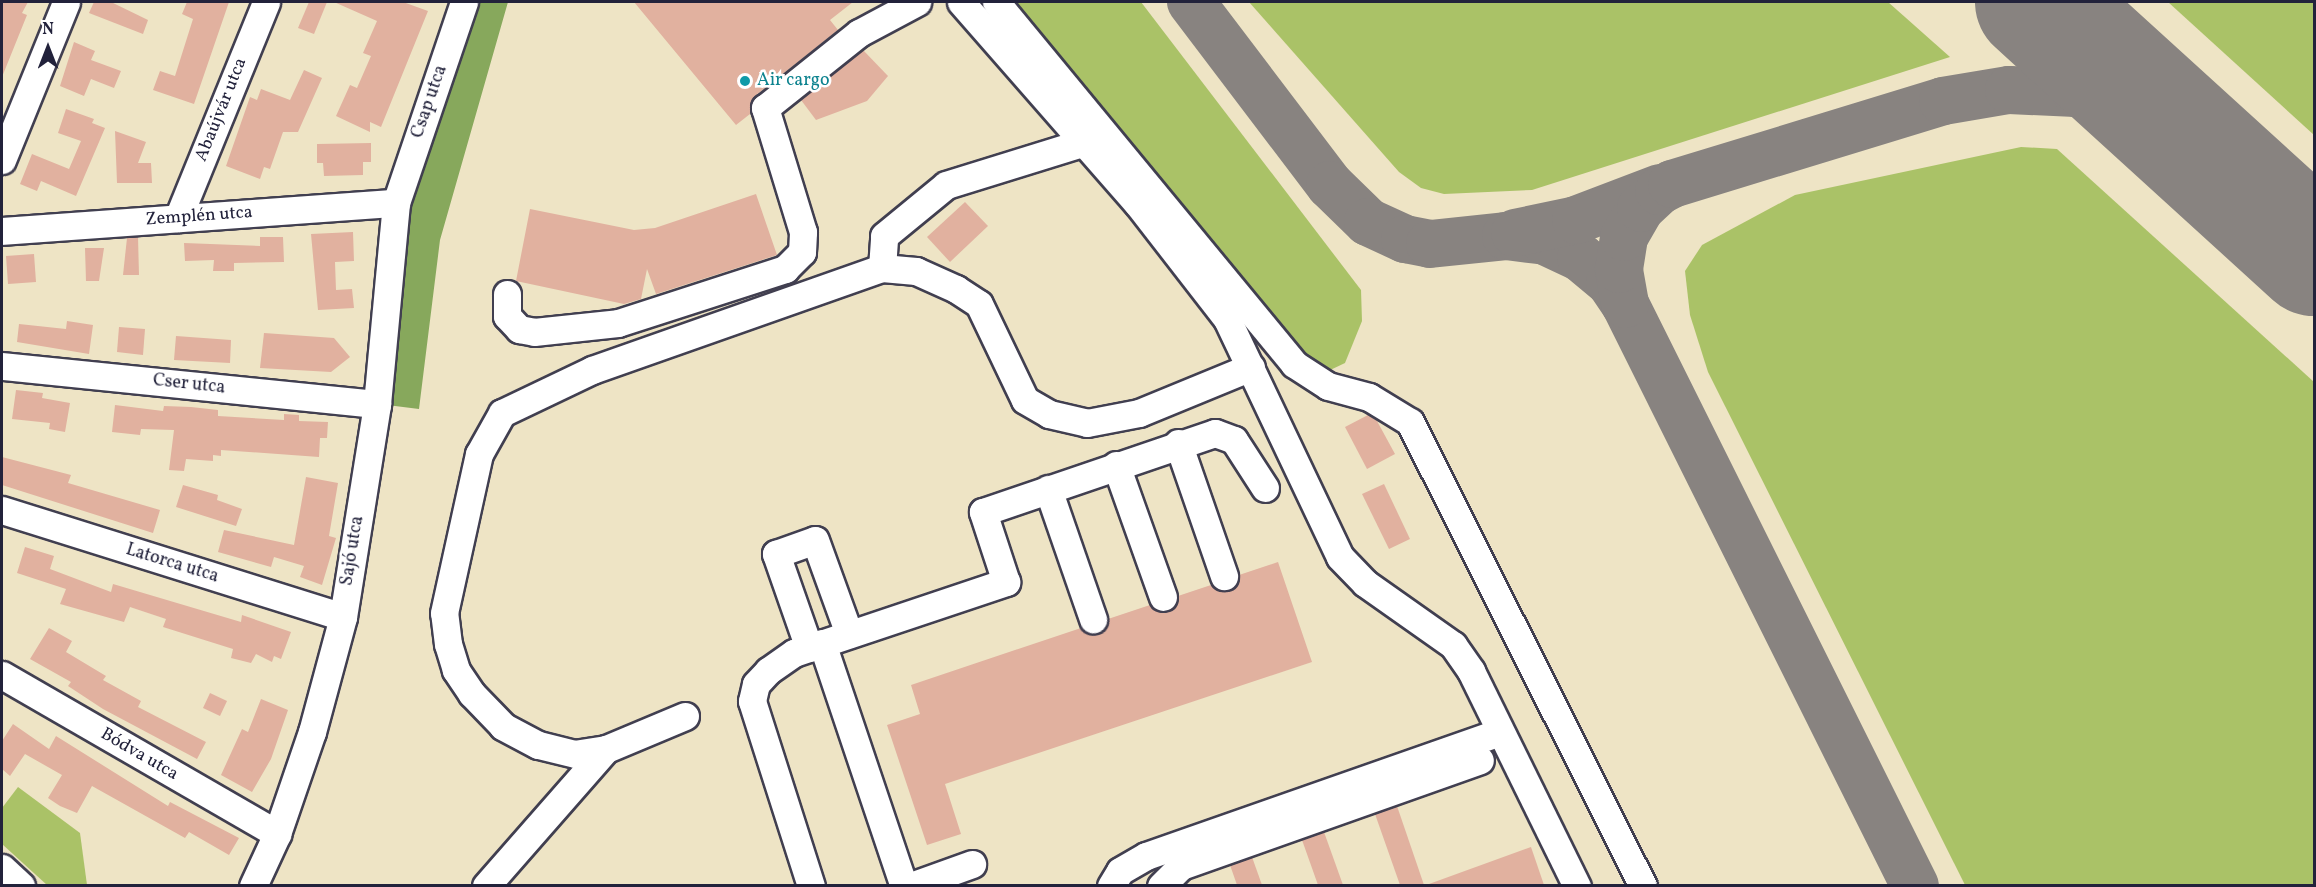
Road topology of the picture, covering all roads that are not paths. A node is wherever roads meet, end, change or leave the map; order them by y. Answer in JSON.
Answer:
{"nodes":[{"id":1,"x":66,"y":2,"type":"edge"},
{"id":2,"x":266,"y":2,"type":"edge"},
{"id":3,"x":464,"y":2,"type":"edge"},
{"id":4,"x":917,"y":2,"type":"edge"},
{"id":5,"x":961,"y":2,"type":"edge"},
{"id":6,"x":996,"y":2,"type":"edge"},
{"id":7,"x":1082,"y":143,"type":"junction"},
{"id":8,"x":2,"y":160,"type":"edge"},
{"id":9,"x":396,"y":203,"type":"junction"},
{"id":10,"x":178,"y":219,"type":"junction"},
{"id":11,"x":2,"y":231,"type":"edge"},
{"id":12,"x":882,"y":268,"type":"junction"},
{"id":13,"x":507,"y":294,"type":"dead end"},
{"id":14,"x":2,"y":366,"type":"edge"},
{"id":15,"x":1251,"y":367,"type":"junction"},
{"id":16,"x":377,"y":404,"type":"junction"},
{"id":17,"x":1178,"y":443,"type":"junction"},
{"id":18,"x":1116,"y":465,"type":"junction"},
{"id":19,"x":1265,"y":488,"type":"dead end"},
{"id":20,"x":1048,"y":489,"type":"junction"},
{"id":21,"x":2,"y":510,"type":"edge"},
{"id":22,"x":1224,"y":576,"type":"dead end"},
{"id":23,"x":1163,"y":597,"type":"dead end"},
{"id":24,"x":343,"y":617,"type":"junction"},
{"id":25,"x":1093,"y":620,"type":"dead end"},
{"id":26,"x":849,"y":634,"type":"junction"},
{"id":27,"x":816,"y":645,"type":"junction"},
{"id":28,"x":2,"y":675,"type":"edge"},
{"id":29,"x":685,"y":716,"type":"dead end"},
{"id":30,"x":1500,"y":732,"type":"junction"},
{"id":31,"x":606,"y":749,"type":"junction"},
{"id":32,"x":1480,"y":760,"type":"dead end"},
{"id":33,"x":277,"y":834,"type":"junction"},
{"id":34,"x":972,"y":864,"type":"dead end"},
{"id":35,"x":2,"y":868,"type":"edge"},
{"id":36,"x":21,"y":885,"type":"edge"},
{"id":37,"x":252,"y":885,"type":"edge"},
{"id":38,"x":486,"y":885,"type":"edge"},
{"id":39,"x":811,"y":885,"type":"edge"},
{"id":40,"x":903,"y":885,"type":"edge"},
{"id":41,"x":911,"y":885,"type":"edge"},
{"id":42,"x":1111,"y":885,"type":"edge"},
{"id":43,"x":1161,"y":885,"type":"edge"},
{"id":44,"x":1578,"y":885,"type":"edge"},
{"id":45,"x":1643,"y":885,"type":"edge"}],
"edges":[{"from":1,"to":8,"type":"street"},
{"from":2,"to":10,"type":"street","name":"Abaújvár utca"},
{"from":3,"to":9,"type":"street","name":"Csap utca"},
{"from":4,"to":13,"type":"street"},
{"from":5,"to":7,"type":"street"},
{"from":6,"to":45,"type":"street"},
{"from":7,"to":12,"type":"street"},
{"from":7,"to":15,"type":"street"},
{"from":9,"to":10,"type":"street","name":"Zemplén utca"},
{"from":9,"to":16,"type":"street","name":"Sajó utca"},
{"from":10,"to":11,"type":"street","name":"Zemplén utca"},
{"from":12,"to":15,"type":"street"},
{"from":12,"to":31,"type":"street"},
{"from":14,"to":16,"type":"street","name":"Cser utca"},
{"from":15,"to":30,"type":"street"},
{"from":16,"to":24,"type":"street","name":"Sajó utca"},
{"from":17,"to":18,"type":"street"},
{"from":17,"to":19,"type":"street"},
{"from":17,"to":22,"type":"street"},
{"from":18,"to":20,"type":"street"},
{"from":18,"to":23,"type":"street"},
{"from":20,"to":25,"type":"street"},
{"from":20,"to":26,"type":"street"},
{"from":21,"to":24,"type":"street","name":"Latorca utca"},
{"from":24,"to":33,"type":"street","name":"Sajó utca"},
{"from":26,"to":27,"type":"street"},
{"from":26,"to":27,"type":"street"},
{"from":27,"to":39,"type":"street"},
{"from":27,"to":40,"type":"street"},
{"from":28,"to":33,"type":"street","name":"Bódva utca"},
{"from":29,"to":31,"type":"street"},
{"from":30,"to":42,"type":"street"},
{"from":30,"to":44,"type":"street"},
{"from":31,"to":38,"type":"street"},
{"from":32,"to":43,"type":"street"},
{"from":33,"to":37,"type":"street","name":"Sajó utca"},
{"from":34,"to":41,"type":"street"},
{"from":35,"to":36,"type":"street"}]}
